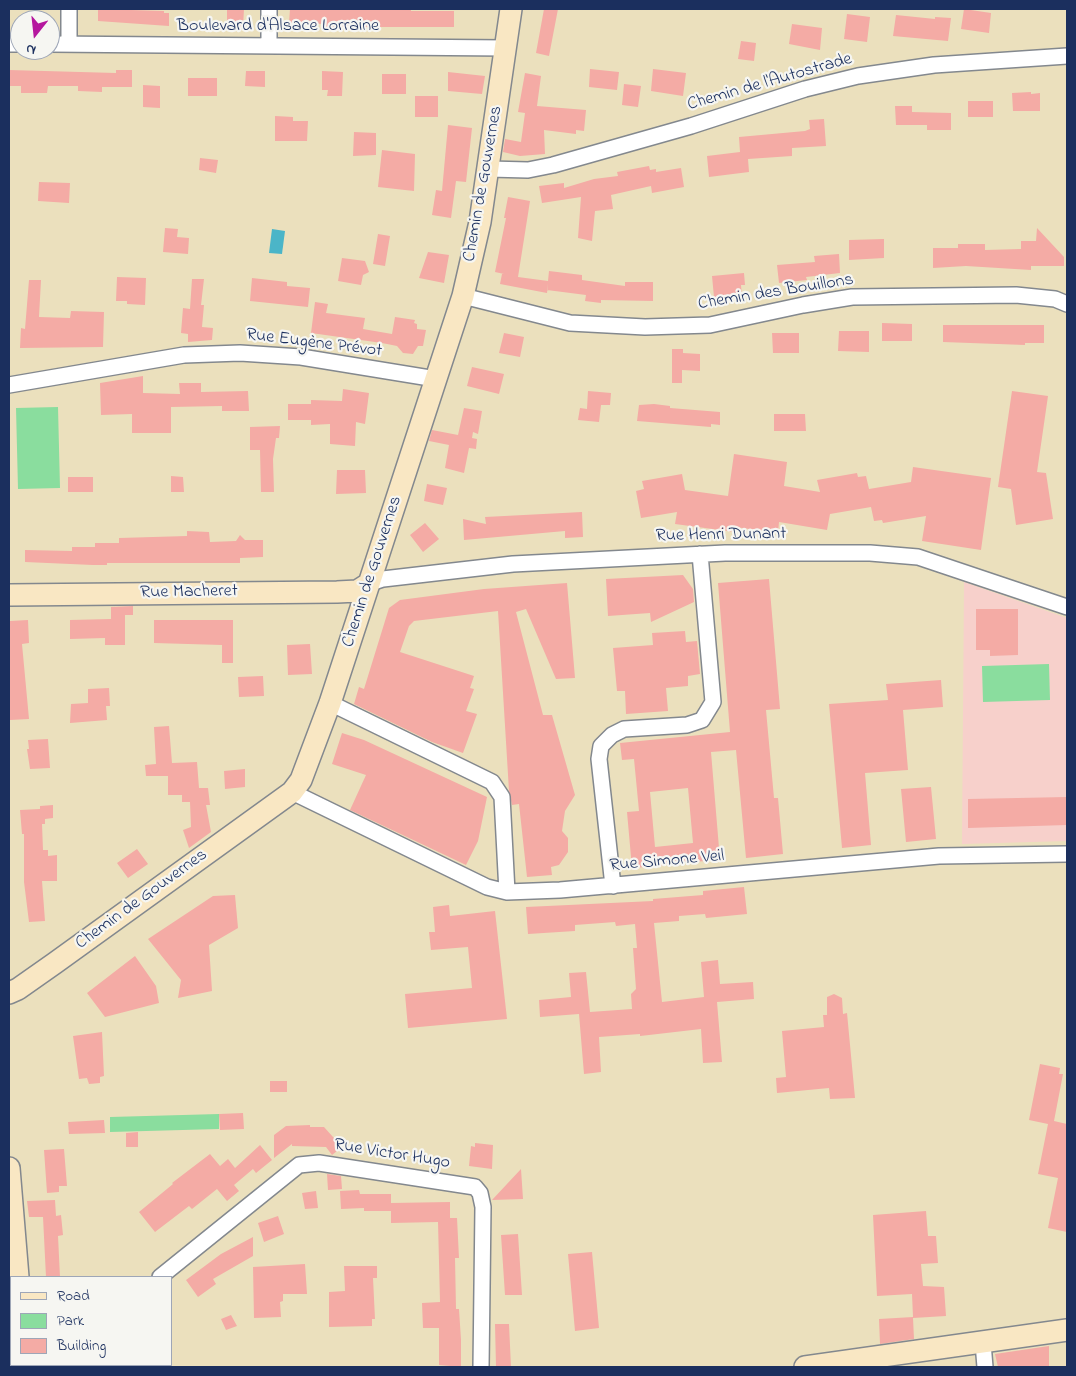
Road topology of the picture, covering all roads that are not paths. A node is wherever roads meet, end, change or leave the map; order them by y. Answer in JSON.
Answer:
{"nodes":[{"id":1,"x":69,"y":9,"type":"edge"},
{"id":2,"x":269,"y":9,"type":"edge"},
{"id":3,"x":511,"y":9,"type":"edge"},
{"id":4,"x":60,"y":44,"type":"edge"},
{"id":5,"x":69,"y":44,"type":"junction"},
{"id":6,"x":269,"y":46,"type":"junction"},
{"id":7,"x":506,"y":48,"type":"junction"},
{"id":8,"x":1067,"y":56,"type":"edge"},
{"id":9,"x":489,"y":169,"type":"junction"},
{"id":10,"x":462,"y":296,"type":"junction"},
{"id":11,"x":1067,"y":304,"type":"edge"},
{"id":12,"x":436,"y":379,"type":"junction"},
{"id":13,"x":9,"y":385,"type":"edge"},
{"id":14,"x":700,"y":554,"type":"junction"},
{"id":15,"x":368,"y":584,"type":"junction"},
{"id":16,"x":9,"y":595,"type":"edge"},
{"id":17,"x":1067,"y":607,"type":"edge"},
{"id":18,"x":330,"y":703,"type":"junction"},
{"id":19,"x":292,"y":792,"type":"junction"},
{"id":20,"x":1067,"y":854,"type":"edge"},
{"id":21,"x":612,"y":886,"type":"junction"},
{"id":22,"x":508,"y":892,"type":"junction"},
{"id":23,"x":9,"y":993,"type":"edge"},
{"id":24,"x":9,"y":1168,"type":"edge"},
{"id":25,"x":18,"y":1276,"type":"edge"},
{"id":26,"x":161,"y":1276,"type":"edge"},
{"id":27,"x":1067,"y":1330,"type":"edge"},
{"id":28,"x":983,"y":1343,"type":"junction"},
{"id":29,"x":18,"y":1366,"type":"edge"},
{"id":30,"x":24,"y":1367,"type":"edge"},
{"id":31,"x":481,"y":1367,"type":"edge"},
{"id":32,"x":805,"y":1367,"type":"edge"},
{"id":33,"x":985,"y":1367,"type":"edge"}],
"edges":[{"from":1,"to":5,"type":"street"},
{"from":2,"to":6,"type":"street"},
{"from":3,"to":7,"type":"street","name":"Chemin de Gouvernes"},
{"from":4,"to":5,"type":"street","name":"Boulevard d'Alsace Lorraine"},
{"from":5,"to":6,"type":"street","name":"Boulevard d'Alsace Lorraine"},
{"from":6,"to":7,"type":"street","name":"Boulevard d'Alsace Lorraine"},
{"from":7,"to":9,"type":"street","name":"Chemin de Gouvernes"},
{"from":8,"to":9,"type":"street","name":"Chemin de l'Autostrade"},
{"from":9,"to":10,"type":"street","name":"Chemin de Gouvernes"},
{"from":10,"to":11,"type":"street","name":"Chemin des Bouillons"},
{"from":10,"to":12,"type":"street","name":"Chemin de Gouvernes"},
{"from":12,"to":13,"type":"street","name":"Rue Eugène Prévot"},
{"from":12,"to":15,"type":"street","name":"Chemin de Gouvernes"},
{"from":14,"to":15,"type":"street","name":"Rue Henri Dunant"},
{"from":14,"to":17,"type":"street","name":"Rue Henri Dunant"},
{"from":14,"to":21,"type":"street"},
{"from":15,"to":16,"type":"street","name":"Rue Macheret"},
{"from":15,"to":18,"type":"street","name":"Chemin de Gouvernes"},
{"from":18,"to":19,"type":"street","name":"Chemin de Gouvernes"},
{"from":18,"to":22,"type":"street"},
{"from":19,"to":22,"type":"street","name":"Rue Simone Veil"},
{"from":19,"to":23,"type":"street","name":"Chemin de Gouvernes"},
{"from":20,"to":21,"type":"street","name":"Rue Simone Veil"},
{"from":21,"to":22,"type":"street","name":"Rue Simone Veil"},
{"from":24,"to":25,"type":"street"},
{"from":26,"to":31,"type":"street","name":"Rue Victor Hugo"},
{"from":27,"to":28,"type":"street"},
{"from":28,"to":32,"type":"street"},
{"from":28,"to":33,"type":"street"},
{"from":29,"to":30,"type":"street"}]}
